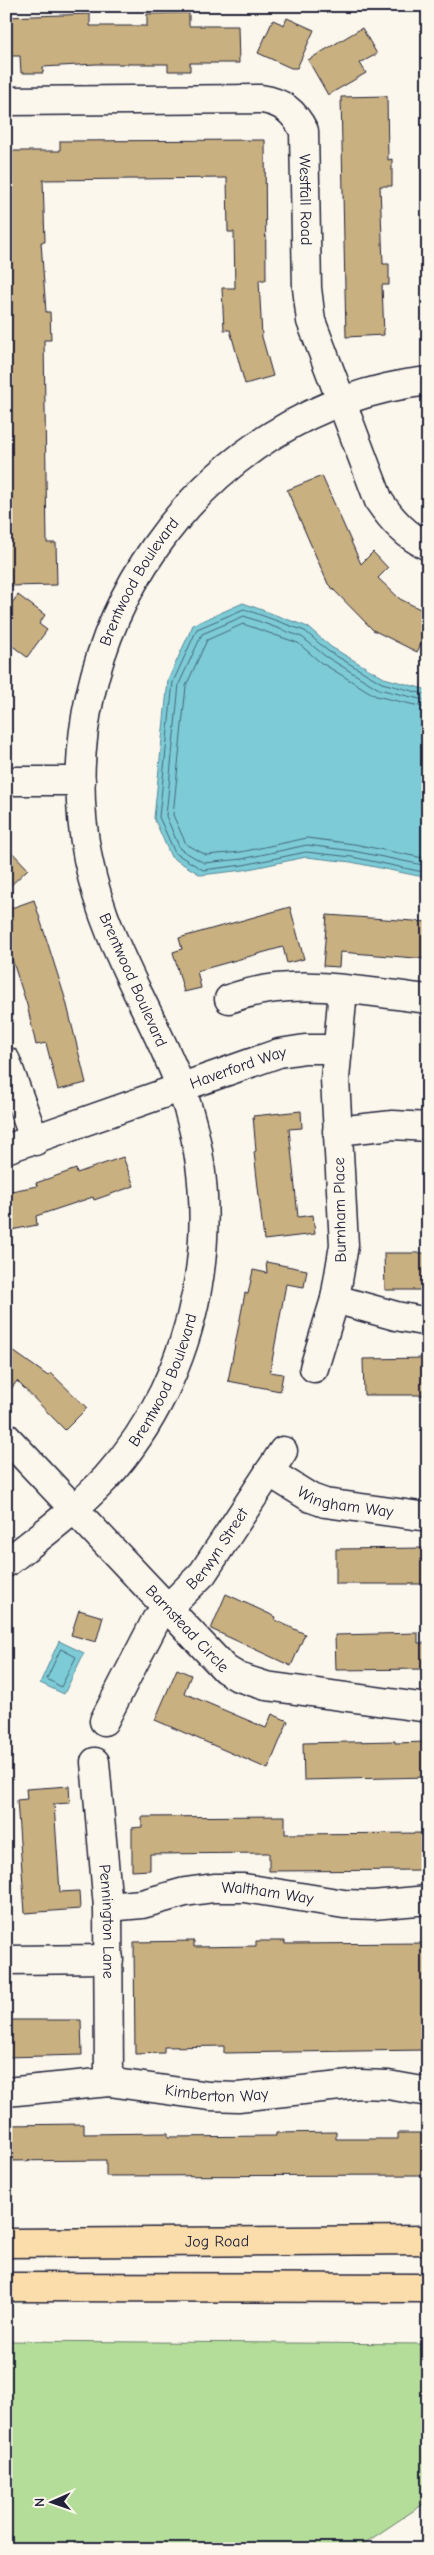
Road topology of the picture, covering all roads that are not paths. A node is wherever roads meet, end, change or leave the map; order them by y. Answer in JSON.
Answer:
{"nodes":[{"id":1,"x":6,"y":101,"type":"edge"},
{"id":2,"x":428,"y":381,"type":"edge"},
{"id":3,"x":340,"y":402,"type":"junction"},
{"id":4,"x":428,"y":546,"type":"edge"},
{"id":5,"x":6,"y":780,"type":"edge"},
{"id":6,"x":81,"y":781,"type":"junction"},
{"id":7,"x":343,"y":990,"type":"junction"},
{"id":8,"x":428,"y":999,"type":"edge"},
{"id":9,"x":229,"y":1000,"type":"dead end"},
{"id":10,"x":337,"y":1049,"type":"junction"},
{"id":11,"x":6,"y":1061,"type":"edge"},
{"id":12,"x":181,"y":1088,"type":"junction"},
{"id":13,"x":428,"y":1127,"type":"edge"},
{"id":14,"x":337,"y":1131,"type":"junction"},
{"id":15,"x":35,"y":1141,"type":"junction"},
{"id":16,"x":6,"y":1149,"type":"edge"},
{"id":17,"x":335,"y":1298,"type":"junction"},
{"id":18,"x":428,"y":1322,"type":"edge"},
{"id":19,"x":314,"y":1368,"type":"dead end"},
{"id":20,"x":6,"y":1437,"type":"edge"},
{"id":21,"x":276,"y":1462,"type":"joint"},
{"id":22,"x":74,"y":1510,"type":"junction"},
{"id":23,"x":428,"y":1517,"type":"edge"},
{"id":24,"x":6,"y":1563,"type":"edge"},
{"id":25,"x":166,"y":1608,"type":"junction"},
{"id":26,"x":428,"y":1708,"type":"edge"},
{"id":27,"x":104,"y":1721,"type":"dead end"},
{"id":28,"x":95,"y":1762,"type":"dead end"},
{"id":29,"x":428,"y":1900,"type":"edge"},
{"id":30,"x":108,"y":1907,"type":"junction"},
{"id":31,"x":108,"y":1959,"type":"junction"},
{"id":32,"x":6,"y":1960,"type":"edge"},
{"id":33,"x":109,"y":2082,"type":"junction"},
{"id":34,"x":6,"y":2092,"type":"edge"},
{"id":35,"x":428,"y":2092,"type":"edge"},
{"id":36,"x":428,"y":2240,"type":"edge"},
{"id":37,"x":6,"y":2243,"type":"edge"},
{"id":38,"x":6,"y":2287,"type":"edge"},
{"id":39,"x":428,"y":2288,"type":"edge"}],
"edges":[{"from":1,"to":3,"type":"street","name":"Westfall Road"},
{"from":2,"to":3,"type":"street","name":"Brentwood Boulevard"},
{"from":3,"to":4,"type":"street","name":"Westfall Road"},
{"from":3,"to":6,"type":"street","name":"Brentwood Boulevard"},
{"from":5,"to":6,"type":"street"},
{"from":6,"to":12,"type":"street","name":"Brentwood Boulevard"},
{"from":7,"to":8,"type":"street"},
{"from":7,"to":9,"type":"street"},
{"from":7,"to":10,"type":"street"},
{"from":10,"to":12,"type":"street","name":"Haverford Way"},
{"from":10,"to":14,"type":"street","name":"Burnham Place"},
{"from":11,"to":15,"type":"street"},
{"from":12,"to":15,"type":"street","name":"Haverford Way"},
{"from":12,"to":22,"type":"street","name":"Brentwood Boulevard"},
{"from":13,"to":14,"type":"street"},
{"from":14,"to":17,"type":"street","name":"Burnham Place"},
{"from":15,"to":16,"type":"street","name":"Haverford Way"},
{"from":17,"to":18,"type":"street"},
{"from":17,"to":19,"type":"street","name":"Burnham Place"},
{"from":20,"to":22,"type":"street","name":"Barnstead Circle"},
{"from":21,"to":23,"type":"street","name":"Wingham Way"},
{"from":21,"to":25,"type":"street","name":"Berwyn Street"},
{"from":22,"to":24,"type":"street","name":"Brentwood Boulevard"},
{"from":22,"to":25,"type":"street","name":"Barnstead Circle"},
{"from":25,"to":26,"type":"street","name":"Barnstead Circle"},
{"from":25,"to":27,"type":"street","name":"Berwyn Street"},
{"from":28,"to":30,"type":"street","name":"Pennington Lane"},
{"from":29,"to":30,"type":"street","name":"Waltham Way"},
{"from":30,"to":31,"type":"street","name":"Pennington Lane"},
{"from":31,"to":32,"type":"street"},
{"from":31,"to":33,"type":"street","name":"Pennington Lane"},
{"from":33,"to":34,"type":"street","name":"Kimberton Way"},
{"from":33,"to":35,"type":"street","name":"Kimberton Way"},
{"from":36,"to":37,"type":"main road","name":"Jog Road"},
{"from":38,"to":39,"type":"main road"}]}
